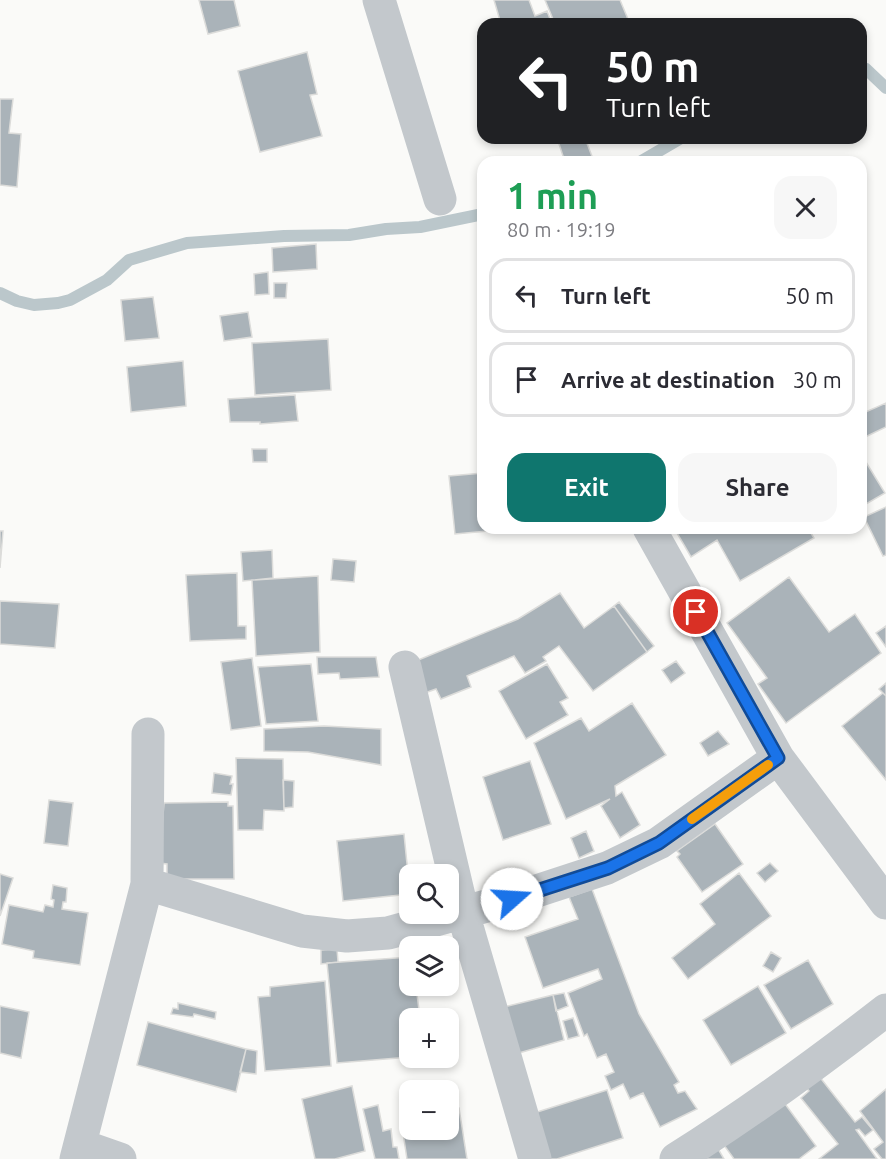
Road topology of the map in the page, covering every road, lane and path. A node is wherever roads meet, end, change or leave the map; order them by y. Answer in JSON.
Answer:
{"nodes":[{"id":1,"x":379,"y":0,"type":"edge"},
{"id":2,"x":440,"y":199,"type":"dead end"},
{"id":3,"x":652,"y":534,"type":"edge"},
{"id":4,"x":405,"y":668,"type":"dead end"},
{"id":5,"x":148,"y":734,"type":"dead end"},
{"id":6,"x":778,"y":758,"type":"junction"},
{"id":7,"x":147,"y":884,"type":"junction"},
{"id":8,"x":886,"y":903,"type":"edge"},
{"id":9,"x":463,"y":913,"type":"junction"},
{"id":10,"x":886,"y":1010,"type":"edge"},
{"id":11,"x":78,"y":1152,"type":"edge"},
{"id":12,"x":120,"y":1159,"type":"edge"},
{"id":13,"x":535,"y":1159,"type":"edge"},
{"id":14,"x":676,"y":1159,"type":"edge"}],
"edges":[{"from":1,"to":2,"type":"street"},
{"from":3,"to":6,"type":"street"},
{"from":4,"to":9,"type":"street"},
{"from":5,"to":7,"type":"street"},
{"from":6,"to":8,"type":"street"},
{"from":6,"to":9,"type":"street"},
{"from":7,"to":9,"type":"street"},
{"from":7,"to":11,"type":"street"},
{"from":9,"to":13,"type":"street"},
{"from":10,"to":14,"type":"street"},
{"from":11,"to":12,"type":"street"}]}
